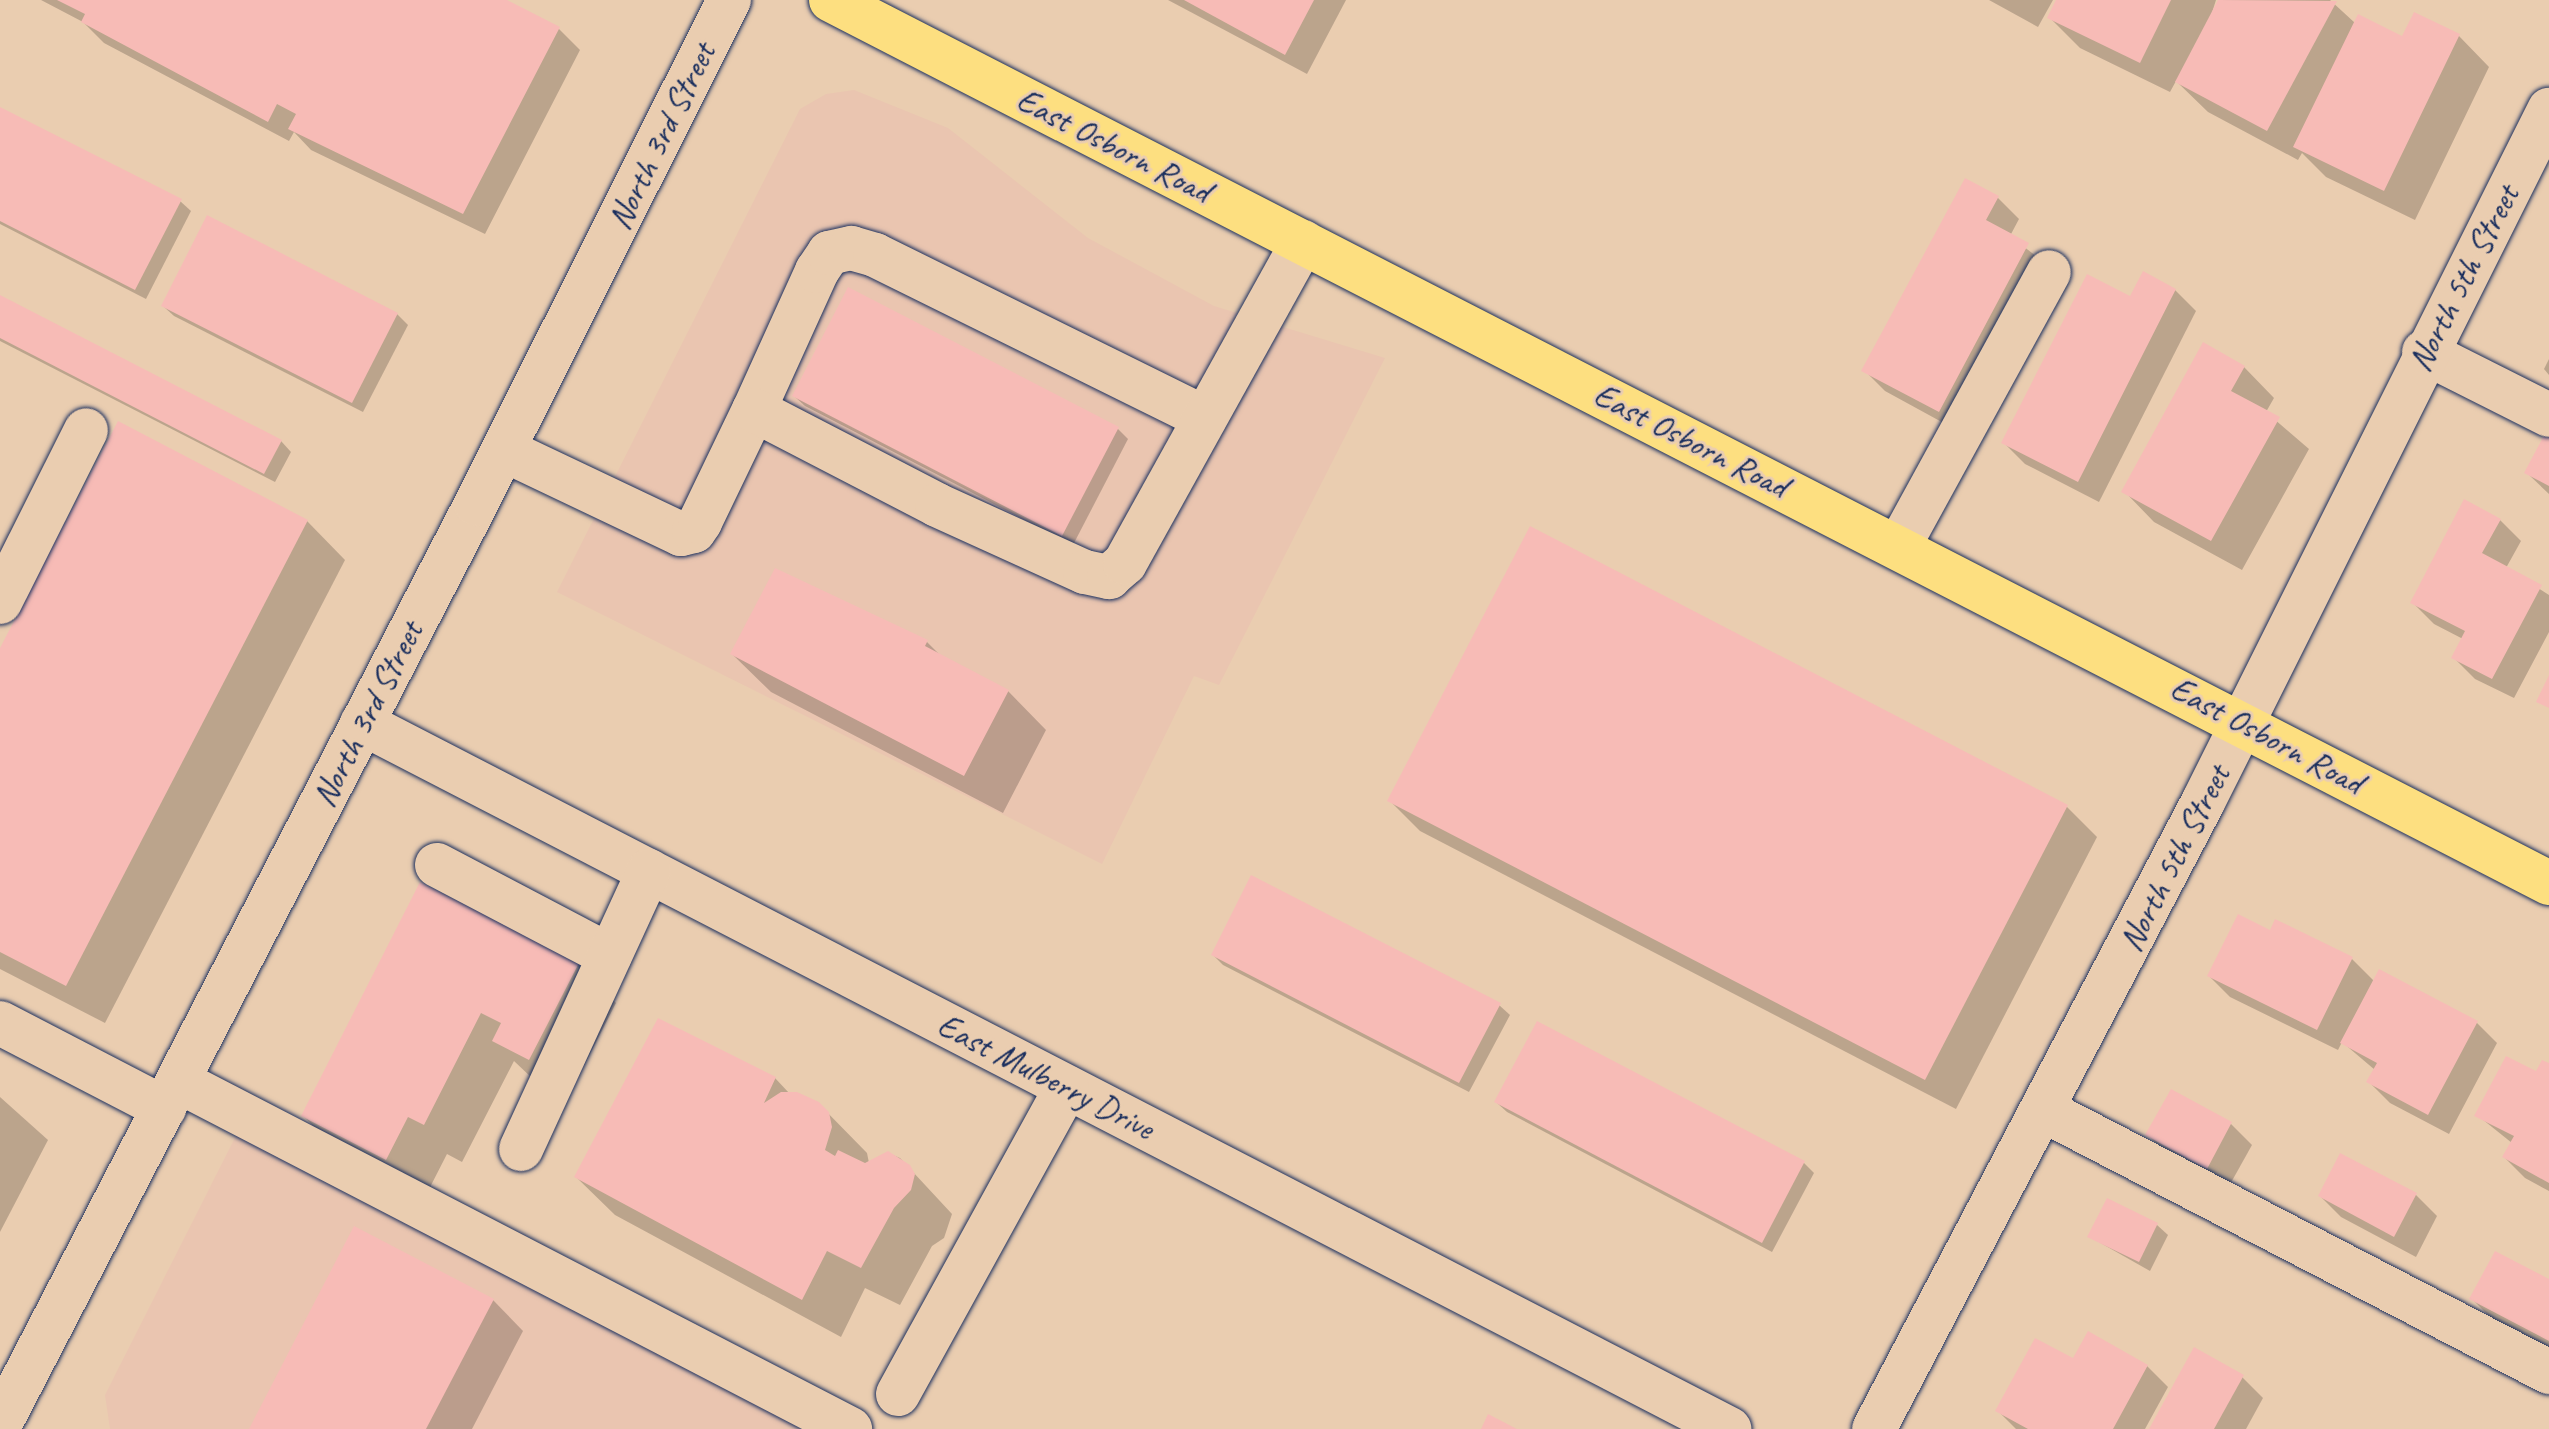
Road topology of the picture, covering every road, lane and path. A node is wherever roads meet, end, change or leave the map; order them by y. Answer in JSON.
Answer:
{"nodes":[{"id":1,"x":729,"y":0,"type":"edge"},
{"id":2,"x":831,"y":0,"type":"edge"},
{"id":3,"x":2549,"y":110,"type":"edge"},
{"id":4,"x":1303,"y":242,"type":"junction"},
{"id":5,"x":2049,"y":272,"type":"dead end"},
{"id":6,"x":2424,"y":352,"type":"junction"},
{"id":7,"x":754,"y":410,"type":"junction"},
{"id":8,"x":2549,"y":415,"type":"edge"},
{"id":9,"x":1205,"y":418,"type":"junction"},
{"id":10,"x":86,"y":430,"type":"dead end"},
{"id":11,"x":504,"y":450,"type":"junction"},
{"id":12,"x":1899,"y":546,"type":"junction"},
{"id":13,"x":0,"y":602,"type":"edge"},
{"id":14,"x":362,"y":723,"type":"junction"},
{"id":15,"x":2244,"y":723,"type":"junction"},
{"id":16,"x":437,"y":865,"type":"dead end"},
{"id":17,"x":649,"y":871,"type":"junction"},
{"id":18,"x":2549,"y":883,"type":"edge"},
{"id":19,"x":610,"y":956,"type":"junction"},
{"id":20,"x":0,"y":1023,"type":"edge"},
{"id":21,"x":1067,"y":1087,"type":"junction"},
{"id":22,"x":171,"y":1095,"type":"junction"},
{"id":23,"x":2045,"y":1111,"type":"junction"},
{"id":24,"x":521,"y":1149,"type":"dead end"},
{"id":25,"x":2549,"y":1372,"type":"edge"},
{"id":26,"x":898,"y":1394,"type":"dead end"},
{"id":27,"x":0,"y":1425,"type":"edge"},
{"id":28,"x":7,"y":1429,"type":"edge"},
{"id":29,"x":850,"y":1429,"type":"edge"},
{"id":30,"x":1729,"y":1429,"type":"edge"},
{"id":31,"x":1874,"y":1429,"type":"edge"}],
"edges":[{"from":1,"to":11,"type":"street","name":"North 3rd Street"},
{"from":2,"to":4,"type":"main road","name":"East Osborn Road"},
{"from":3,"to":6,"type":"street","name":"North 5th Street"},
{"from":4,"to":9,"type":"street"},
{"from":4,"to":12,"type":"main road","name":"East Osborn Road"},
{"from":5,"to":12,"type":"street"},
{"from":6,"to":8,"type":"street"},
{"from":6,"to":15,"type":"street","name":"North 5th Street"},
{"from":7,"to":9,"type":"street"},
{"from":7,"to":9,"type":"street"},
{"from":7,"to":11,"type":"street"},
{"from":10,"to":13,"type":"street"},
{"from":11,"to":14,"type":"street","name":"North 3rd Street"},
{"from":12,"to":15,"type":"main road","name":"East Osborn Road"},
{"from":14,"to":17,"type":"street","name":"East Mulberry Drive"},
{"from":14,"to":22,"type":"street","name":"North 3rd Street"},
{"from":15,"to":18,"type":"main road","name":"East Osborn Road"},
{"from":15,"to":23,"type":"street","name":"North 5th Street"},
{"from":16,"to":19,"type":"street"},
{"from":17,"to":19,"type":"street"},
{"from":17,"to":21,"type":"street","name":"East Mulberry Drive"},
{"from":19,"to":24,"type":"street"},
{"from":20,"to":22,"type":"street"},
{"from":21,"to":26,"type":"street"},
{"from":21,"to":30,"type":"street","name":"East Mulberry Drive"},
{"from":22,"to":27,"type":"street","name":"North 3rd Street"},
{"from":22,"to":29,"type":"street"},
{"from":23,"to":25,"type":"street"},
{"from":23,"to":31,"type":"street","name":"North 5th Street"},
{"from":27,"to":28,"type":"street"}]}
